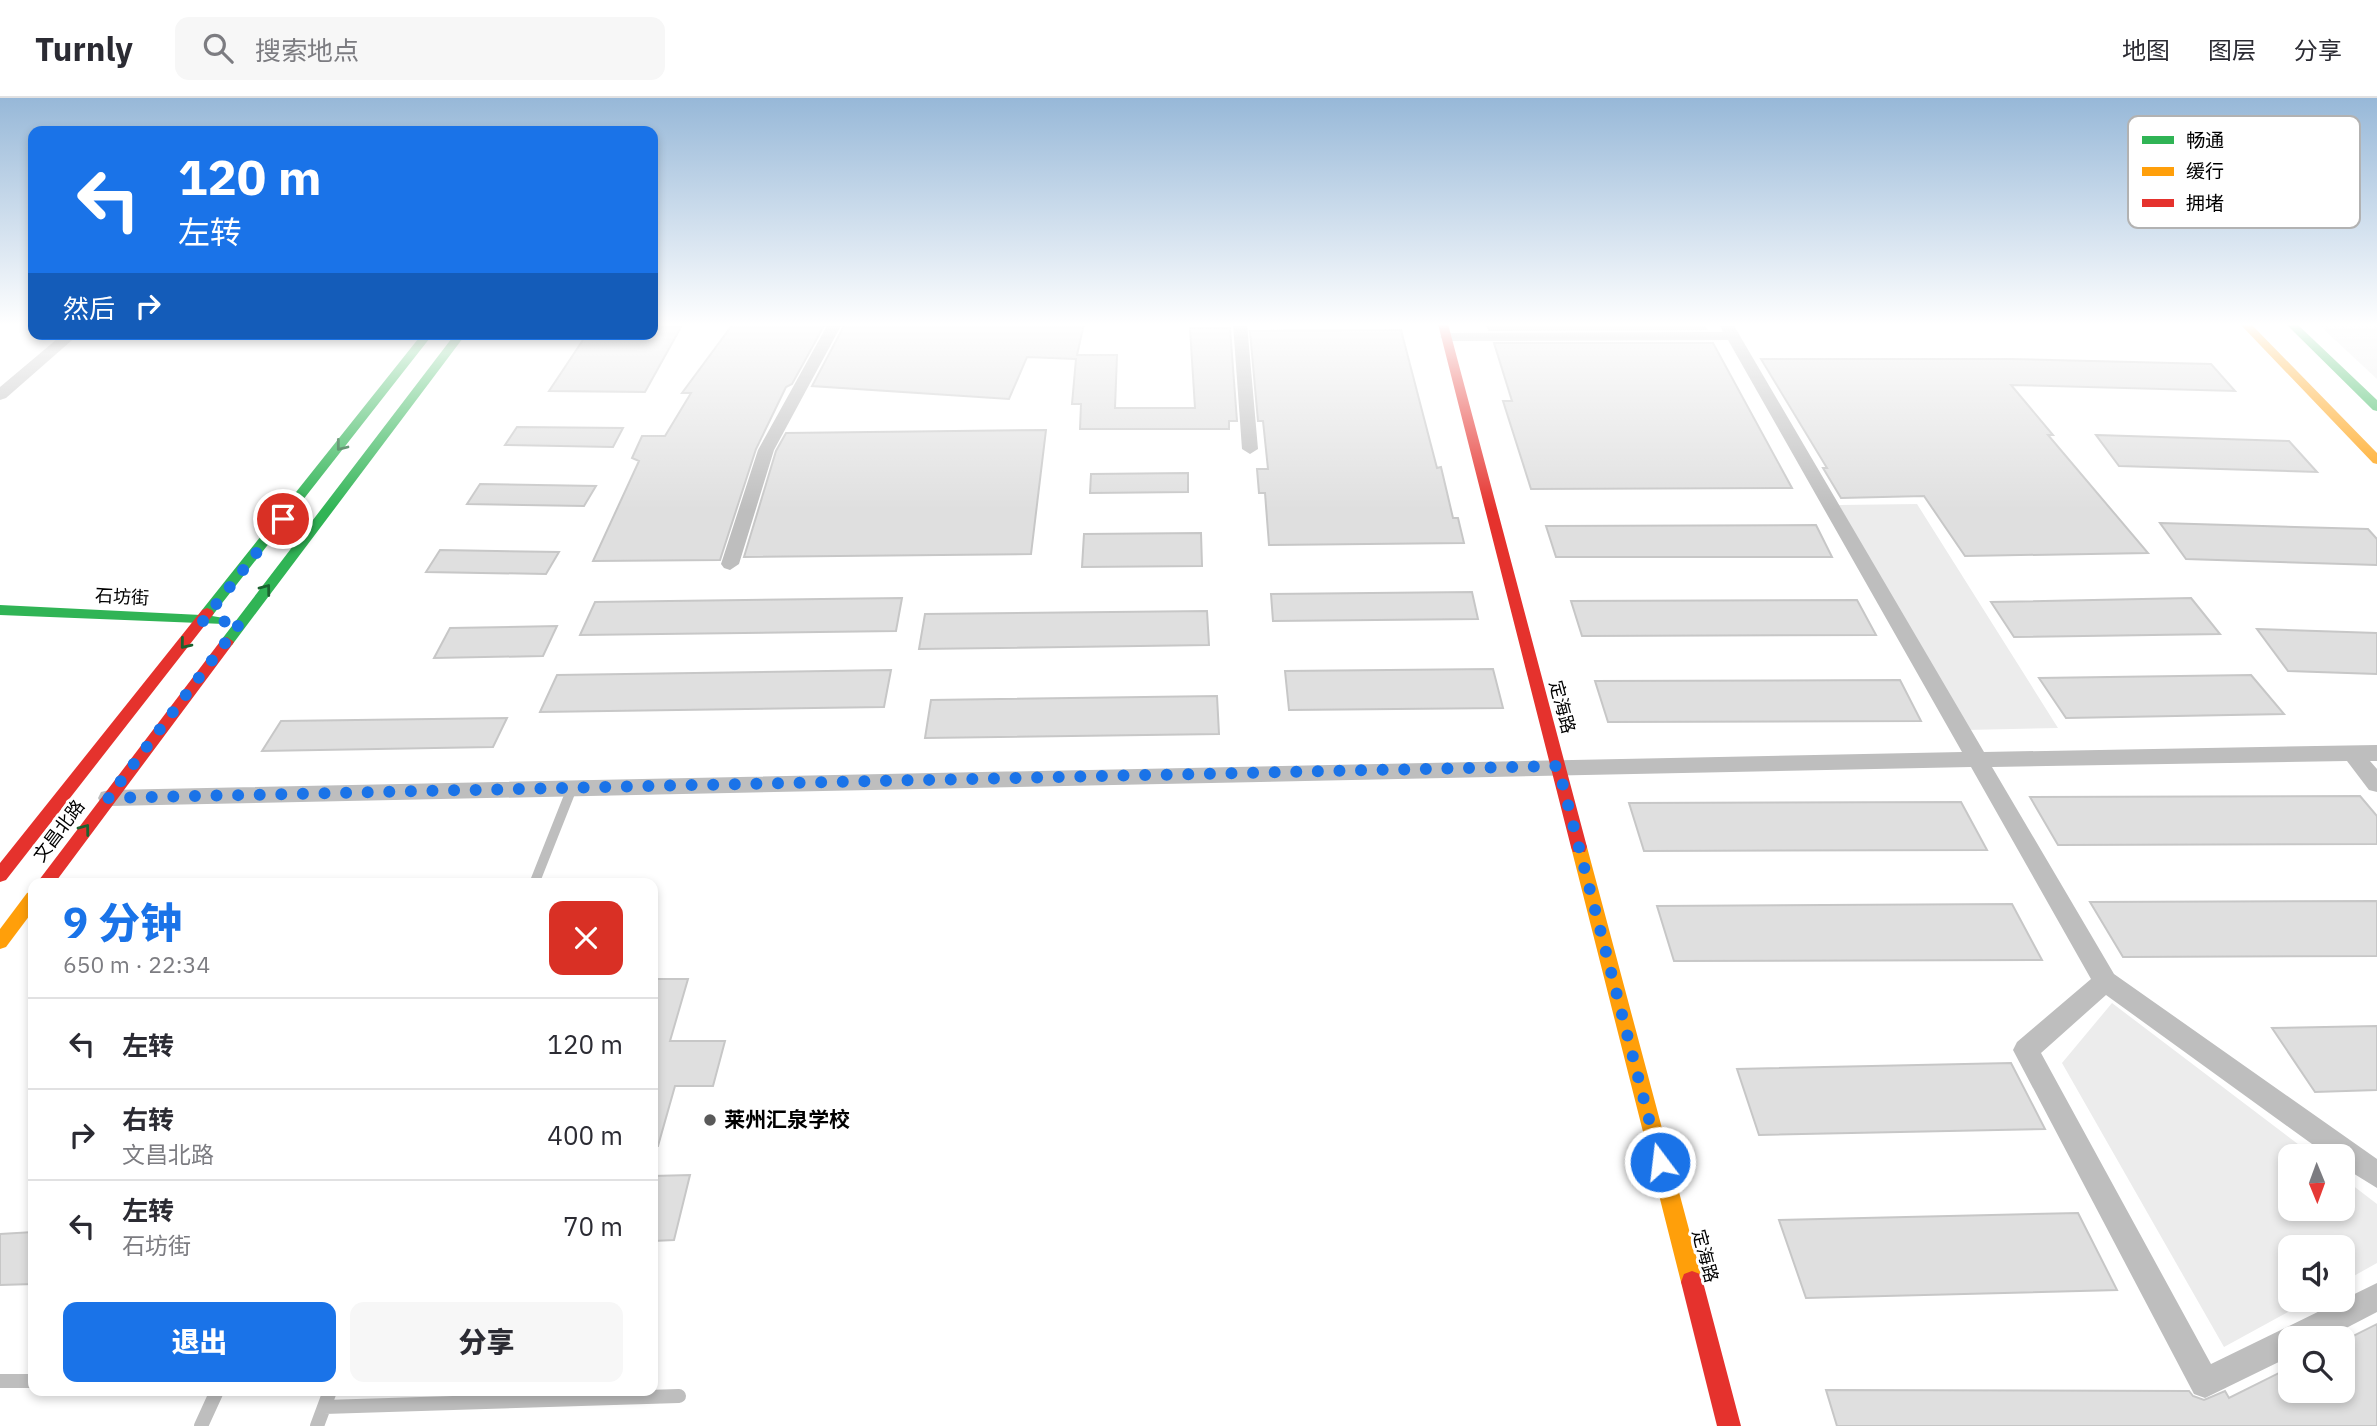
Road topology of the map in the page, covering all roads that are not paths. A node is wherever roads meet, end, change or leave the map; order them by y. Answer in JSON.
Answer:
{"nodes":[{"id":1,"x":387,"y":386,"type":"edge"},
{"id":2,"x":421,"y":386,"type":"edge"},
{"id":3,"x":801,"y":386,"type":"edge"},
{"id":4,"x":1245,"y":386,"type":"edge"},
{"id":5,"x":1460,"y":386,"type":"edge"},
{"id":6,"x":1762,"y":386,"type":"edge"},
{"id":7,"x":2305,"y":386,"type":"edge"},
{"id":8,"x":2355,"y":386,"type":"edge"},
{"id":9,"x":2377,"y":407,"type":"edge"},
{"id":10,"x":1250,"y":449,"type":"dead end"},
{"id":11,"x":2377,"y":460,"type":"edge"},
{"id":12,"x":730,"y":564,"type":"dead end"},
{"id":13,"x":0,"y":610,"type":"edge"},
{"id":14,"x":203,"y":621,"type":"junction"},
{"id":15,"x":241,"y":622,"type":"junction"},
{"id":16,"x":2352,"y":753,"type":"junction"},
{"id":17,"x":2377,"y":753,"type":"edge"},
{"id":18,"x":1977,"y":758,"type":"junction"},
{"id":19,"x":1558,"y":766,"type":"junction"},
{"id":20,"x":2377,"y":784,"type":"edge"},
{"id":21,"x":572,"y":788,"type":"junction"},
{"id":22,"x":108,"y":798,"type":"junction"},
{"id":23,"x":0,"y":875,"type":"edge"},
{"id":24,"x":48,"y":878,"type":"edge"},
{"id":25,"x":536,"y":878,"type":"edge"},
{"id":26,"x":28,"y":905,"type":"edge"},
{"id":27,"x":0,"y":942,"type":"edge"},
{"id":28,"x":2105,"y":981,"type":"junction"},
{"id":29,"x":2377,"y":1175,"type":"edge"},
{"id":30,"x":2377,"y":1297,"type":"edge"},
{"id":31,"x":2318,"y":1326,"type":"edge"},
{"id":32,"x":2278,"y":1346,"type":"edge"},
{"id":33,"x":0,"y":1381,"type":"edge"},
{"id":34,"x":28,"y":1381,"type":"edge"},
{"id":35,"x":215,"y":1396,"type":"edge"},
{"id":36,"x":328,"y":1396,"type":"edge"},
{"id":37,"x":679,"y":1396,"type":"dead end"},
{"id":38,"x":324,"y":1407,"type":"junction"},
{"id":39,"x":201,"y":1426,"type":"edge"},
{"id":40,"x":317,"y":1426,"type":"edge"},
{"id":41,"x":1729,"y":1426,"type":"edge"}],
"edges":[{"from":1,"to":14,"type":"main road","name":"文昌北路","one_way":true},
{"from":15,"to":2,"type":"main road","name":"文昌北路","one_way":true},
{"from":3,"to":12,"type":"street"},
{"from":4,"to":10,"type":"street"},
{"from":5,"to":19,"type":"main road","name":"定海路"},
{"from":6,"to":18,"type":"street"},
{"from":7,"to":11,"type":"main road"},
{"from":8,"to":9,"type":"main road"},
{"from":13,"to":14,"type":"main road","name":"石坊街"},
{"from":14,"to":15,"type":"main road","name":"石坊街"},
{"from":14,"to":23,"type":"main road","name":"文昌北路","one_way":true},
{"from":15,"to":22,"type":"main road","name":"文昌北路"},
{"from":16,"to":17,"type":"street"},
{"from":16,"to":18,"type":"street"},
{"from":16,"to":20,"type":"street"},
{"from":18,"to":19,"type":"street"},
{"from":18,"to":28,"type":"street"},
{"from":19,"to":21,"type":"street"},
{"from":19,"to":41,"type":"main road","name":"定海路"},
{"from":21,"to":22,"type":"street"},
{"from":21,"to":25,"type":"lane"},
{"from":24,"to":22,"type":"main road","name":"文昌北路","one_way":true},
{"from":26,"to":27,"type":"main road"},
{"from":28,"to":29,"type":"street"},
{"from":28,"to":32,"type":"street"},
{"from":30,"to":31,"type":"street"},
{"from":33,"to":34,"type":"lane"},
{"from":35,"to":39,"type":"lane"},
{"from":36,"to":38,"type":"lane"},
{"from":37,"to":38,"type":"lane"},
{"from":38,"to":40,"type":"lane"}]}
